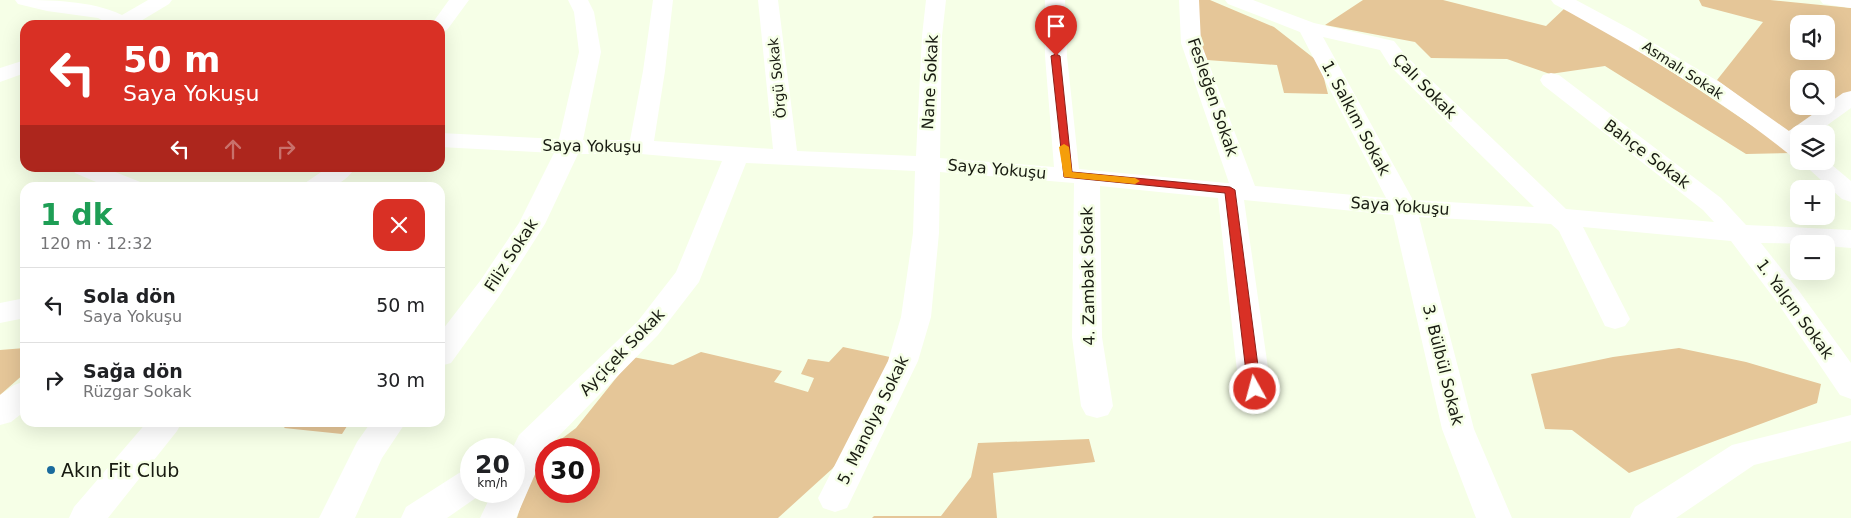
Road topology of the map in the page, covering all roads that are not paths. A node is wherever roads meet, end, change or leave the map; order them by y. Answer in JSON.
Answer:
{"nodes":[{"id":1,"x":25,"y":0,"type":"edge"},
{"id":2,"x":162,"y":0,"type":"edge"},
{"id":3,"x":459,"y":0,"type":"edge"},
{"id":4,"x":578,"y":0,"type":"edge"},
{"id":5,"x":663,"y":0,"type":"edge"},
{"id":6,"x":768,"y":0,"type":"edge"},
{"id":7,"x":936,"y":0,"type":"edge"},
{"id":8,"x":1055,"y":0,"type":"edge"},
{"id":9,"x":1189,"y":0,"type":"edge"},
{"id":10,"x":1235,"y":0,"type":"edge"},
{"id":11,"x":1562,"y":0,"type":"edge"},
{"id":12,"x":1830,"y":0,"type":"edge"},
{"id":13,"x":1851,"y":2,"type":"edge"},
{"id":14,"x":115,"y":20,"type":"edge"},
{"id":15,"x":129,"y":20,"type":"edge"},
{"id":16,"x":444,"y":20,"type":"edge"},
{"id":17,"x":1308,"y":28,"type":"junction"},
{"id":18,"x":20,"y":61,"type":"edge"},
{"id":19,"x":0,"y":65,"type":"edge"},
{"id":20,"x":20,"y":68,"type":"edge"},
{"id":21,"x":0,"y":75,"type":"edge"},
{"id":22,"x":1551,"y":80,"type":"dead end"},
{"id":23,"x":1851,"y":98,"type":"edge"},
{"id":24,"x":1816,"y":125,"type":"edge"},
{"id":25,"x":1790,"y":136,"type":"edge"},
{"id":26,"x":445,"y":140,"type":"edge"},
{"id":27,"x":569,"y":147,"type":"junction"},
{"id":28,"x":641,"y":147,"type":"junction"},
{"id":29,"x":738,"y":155,"type":"junction"},
{"id":30,"x":786,"y":156,"type":"junction"},
{"id":31,"x":926,"y":164,"type":"junction"},
{"id":32,"x":1823,"y":170,"type":"edge"},
{"id":33,"x":94,"y":172,"type":"edge"},
{"id":34,"x":337,"y":172,"type":"edge"},
{"id":35,"x":1077,"y":176,"type":"junction"},
{"id":36,"x":119,"y":182,"type":"edge"},
{"id":37,"x":323,"y":182,"type":"edge"},
{"id":38,"x":1238,"y":191,"type":"junction"},
{"id":39,"x":1851,"y":194,"type":"edge"},
{"id":40,"x":1404,"y":208,"type":"junction"},
{"id":41,"x":1556,"y":216,"type":"junction"},
{"id":42,"x":1739,"y":233,"type":"junction"},
{"id":43,"x":1851,"y":239,"type":"edge"},
{"id":44,"x":20,"y":309,"type":"edge"},
{"id":45,"x":0,"y":313,"type":"edge"},
{"id":46,"x":1615,"y":318,"type":"dead end"},
{"id":47,"x":445,"y":348,"type":"edge"},
{"id":48,"x":1851,"y":387,"type":"edge"},
{"id":49,"x":1255,"y":389,"type":"dead end"},
{"id":50,"x":20,"y":397,"type":"edge"},
{"id":51,"x":1097,"y":406,"type":"dead end"},
{"id":52,"x":0,"y":413,"type":"edge"},
{"id":53,"x":162,"y":427,"type":"edge"},
{"id":54,"x":386,"y":427,"type":"edge"},
{"id":55,"x":1851,"y":428,"type":"edge"},
{"id":56,"x":525,"y":447,"type":"edge"},
{"id":57,"x":460,"y":490,"type":"edge"},
{"id":58,"x":835,"y":498,"type":"dead end"},
{"id":59,"x":505,"y":503,"type":"edge"},
{"id":60,"x":87,"y":518,"type":"edge"},
{"id":61,"x":337,"y":518,"type":"edge"},
{"id":62,"x":419,"y":518,"type":"edge"},
{"id":63,"x":498,"y":518,"type":"edge"},
{"id":64,"x":1494,"y":518,"type":"edge"},
{"id":65,"x":1648,"y":518,"type":"edge"}],
"edges":[{"from":1,"to":14,"type":"street"},
{"from":2,"to":15,"type":"street"},
{"from":3,"to":16,"type":"street"},
{"from":4,"to":27,"type":"street","name":"Filiz Sokak"},
{"from":5,"to":28,"type":"street"},
{"from":6,"to":30,"type":"street","name":"Örgü Sokak"},
{"from":7,"to":31,"type":"street","name":"Nane Sokak"},
{"from":8,"to":35,"type":"street","name":"4. Zambak Sokak"},
{"from":9,"to":38,"type":"street","name":"Fesleğen Sokak"},
{"from":10,"to":17,"type":"street","name":"Çalı Sokak"},
{"from":11,"to":25,"type":"street","name":"Asmalı Sokak"},
{"from":12,"to":13,"type":"street"},
{"from":17,"to":40,"type":"street","name":"1. Salkım Sokak"},
{"from":17,"to":41,"type":"street","name":"Çalı Sokak"},
{"from":18,"to":19,"type":"street"},
{"from":20,"to":21,"type":"street"},
{"from":22,"to":42,"type":"street","name":"Bahçe Sokak"},
{"from":23,"to":24,"type":"street"},
{"from":26,"to":27,"type":"street","name":"Saya Yokuşu"},
{"from":27,"to":28,"type":"street","name":"Saya Yokuşu"},
{"from":27,"to":47,"type":"street","name":"Filiz Sokak"},
{"from":28,"to":29,"type":"street","name":"Saya Yokuşu"},
{"from":29,"to":30,"type":"street","name":"Saya Yokuşu"},
{"from":29,"to":56,"type":"street","name":"Ayçiçek Sokak"},
{"from":30,"to":31,"type":"street","name":"Saya Yokuşu"},
{"from":31,"to":35,"type":"street","name":"Saya Yokuşu"},
{"from":31,"to":58,"type":"street","name":"5. Manolya Sokak"},
{"from":32,"to":39,"type":"street"},
{"from":33,"to":36,"type":"street"},
{"from":34,"to":37,"type":"street"},
{"from":35,"to":38,"type":"street","name":"Saya Yokuşu"},
{"from":35,"to":51,"type":"street","name":"4. Zambak Sokak"},
{"from":38,"to":40,"type":"street","name":"Saya Yokuşu"},
{"from":38,"to":49,"type":"street","name":"Fesleğen Sokak"},
{"from":40,"to":41,"type":"street","name":"Saya Yokuşu"},
{"from":40,"to":64,"type":"street","name":"3. Bülbül Sokak"},
{"from":41,"to":42,"type":"street","name":"Saya Yokuşu"},
{"from":41,"to":46,"type":"street","name":"Çalı Sokak"},
{"from":42,"to":43,"type":"street","name":"Saya Yokuşu"},
{"from":42,"to":48,"type":"street","name":"1. Yalçın Sokak"},
{"from":44,"to":45,"type":"street"},
{"from":50,"to":52,"type":"street"},
{"from":53,"to":60,"type":"street"},
{"from":54,"to":61,"type":"street"},
{"from":55,"to":65,"type":"street"},
{"from":57,"to":62,"type":"street"},
{"from":59,"to":63,"type":"street"}]}
